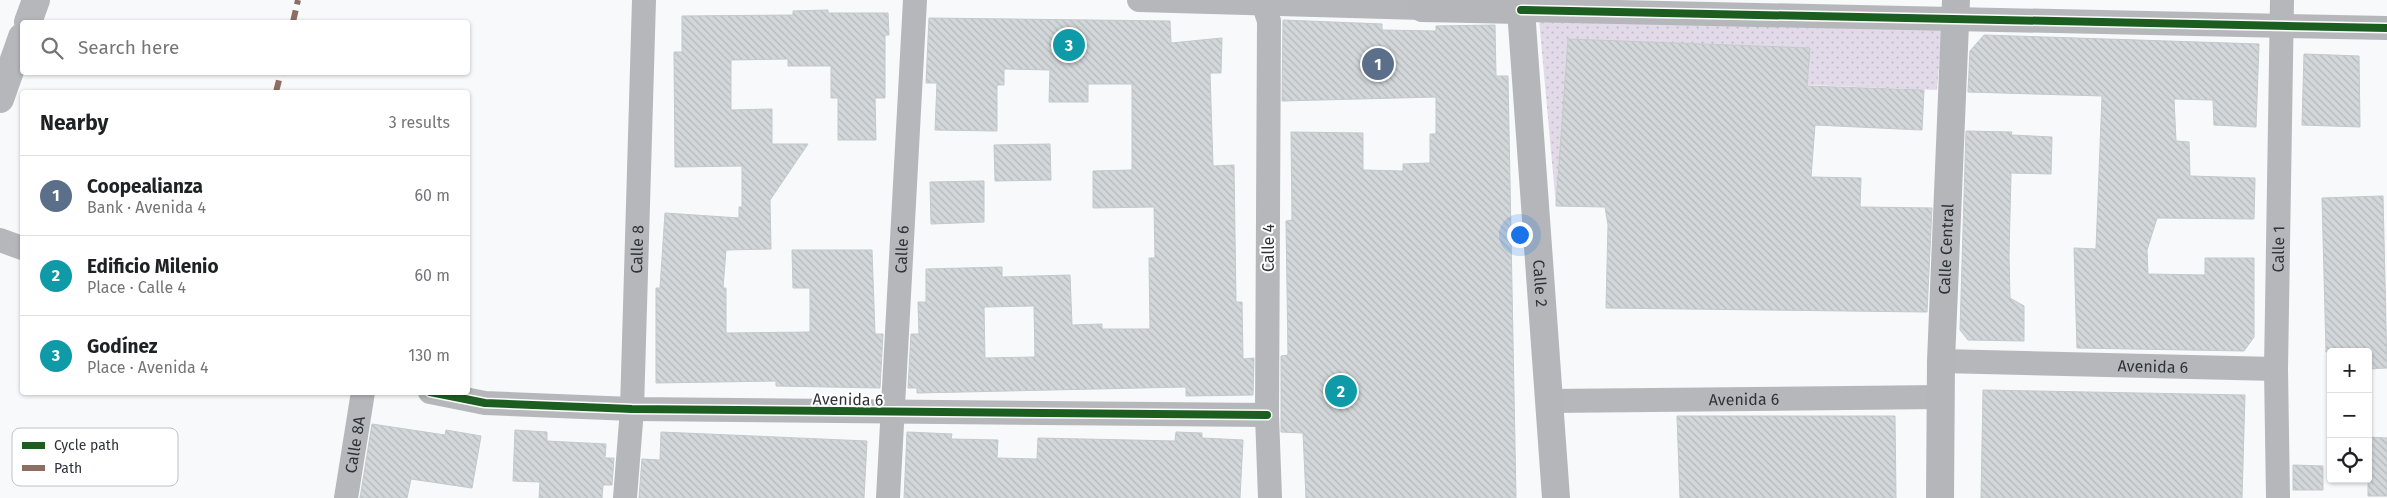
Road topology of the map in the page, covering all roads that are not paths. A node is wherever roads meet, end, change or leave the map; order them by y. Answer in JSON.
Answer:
{"nodes":[{"id":1,"x":36,"y":0,"type":"edge"},
{"id":2,"x":644,"y":0,"type":"edge"},
{"id":3,"x":915,"y":0,"type":"edge"},
{"id":4,"x":1140,"y":0,"type":"edge"},
{"id":5,"x":2282,"y":0,"type":"edge"},
{"id":6,"x":1262,"y":1,"type":"edge"},
{"id":7,"x":1422,"y":4,"type":"edge"},
{"id":8,"x":1956,"y":9,"type":"edge"},
{"id":9,"x":1520,"y":10,"type":"junction"},
{"id":10,"x":29,"y":20,"type":"edge"},
{"id":11,"x":2281,"y":25,"type":"junction"},
{"id":12,"x":2387,"y":28,"type":"edge"},
{"id":13,"x":20,"y":43,"type":"edge"},
{"id":14,"x":0,"y":99,"type":"edge"},
{"id":15,"x":0,"y":240,"type":"edge"},
{"id":16,"x":20,"y":247,"type":"edge"},
{"id":17,"x":1941,"y":360,"type":"junction"},
{"id":18,"x":2276,"y":370,"type":"junction"},
{"id":19,"x":363,"y":395,"type":"edge"},
{"id":20,"x":445,"y":395,"type":"edge"},
{"id":21,"x":1940,"y":397,"type":"junction"},
{"id":22,"x":1548,"y":401,"type":"junction"},
{"id":23,"x":632,"y":409,"type":"junction"},
{"id":24,"x":893,"y":413,"type":"junction"},
{"id":25,"x":1267,"y":415,"type":"junction"},
{"id":26,"x":346,"y":498,"type":"edge"},
{"id":27,"x":625,"y":498,"type":"edge"},
{"id":28,"x":888,"y":498,"type":"edge"},
{"id":29,"x":1270,"y":498,"type":"edge"},
{"id":30,"x":1556,"y":498,"type":"edge"},
{"id":31,"x":1940,"y":498,"type":"edge"},
{"id":32,"x":2278,"y":498,"type":"edge"}],
"edges":[{"from":1,"to":10,"type":"street"},
{"from":2,"to":23,"type":"street","name":"Calle 8"},
{"from":3,"to":24,"type":"street","name":"Calle 6"},
{"from":4,"to":6,"type":"street"},
{"from":5,"to":11,"type":"street","name":"Calle 1"},
{"from":6,"to":7,"type":"street"},
{"from":6,"to":25,"type":"street","name":"Calle 4"},
{"from":7,"to":9,"type":"main road"},
{"from":8,"to":9,"type":"street"},
{"from":8,"to":11,"type":"street"},
{"from":8,"to":17,"type":"main road","name":"Calle Central"},
{"from":9,"to":22,"type":"main road","name":"Calle 2"},
{"from":11,"to":12,"type":"street"},
{"from":11,"to":18,"type":"street","name":"Calle 1"},
{"from":13,"to":14,"type":"street"},
{"from":15,"to":16,"type":"street"},
{"from":17,"to":18,"type":"street","name":"Avenida 6"},
{"from":17,"to":21,"type":"main road","name":"Calle Central"},
{"from":18,"to":32,"type":"street","name":"Calle 1"},
{"from":19,"to":26,"type":"street","name":"Calle 8A"},
{"from":20,"to":23,"type":"street","name":"Avenida 6"},
{"from":21,"to":22,"type":"street","name":"Avenida 6"},
{"from":21,"to":31,"type":"main road","name":"Calle Central"},
{"from":22,"to":30,"type":"main road","name":"Calle 2"},
{"from":23,"to":24,"type":"street","name":"Avenida 6"},
{"from":23,"to":27,"type":"street","name":"Calle 8"},
{"from":24,"to":25,"type":"street","name":"Avenida 6"},
{"from":24,"to":28,"type":"street","name":"Calle 6"},
{"from":25,"to":29,"type":"street","name":"Calle 4"}]}
